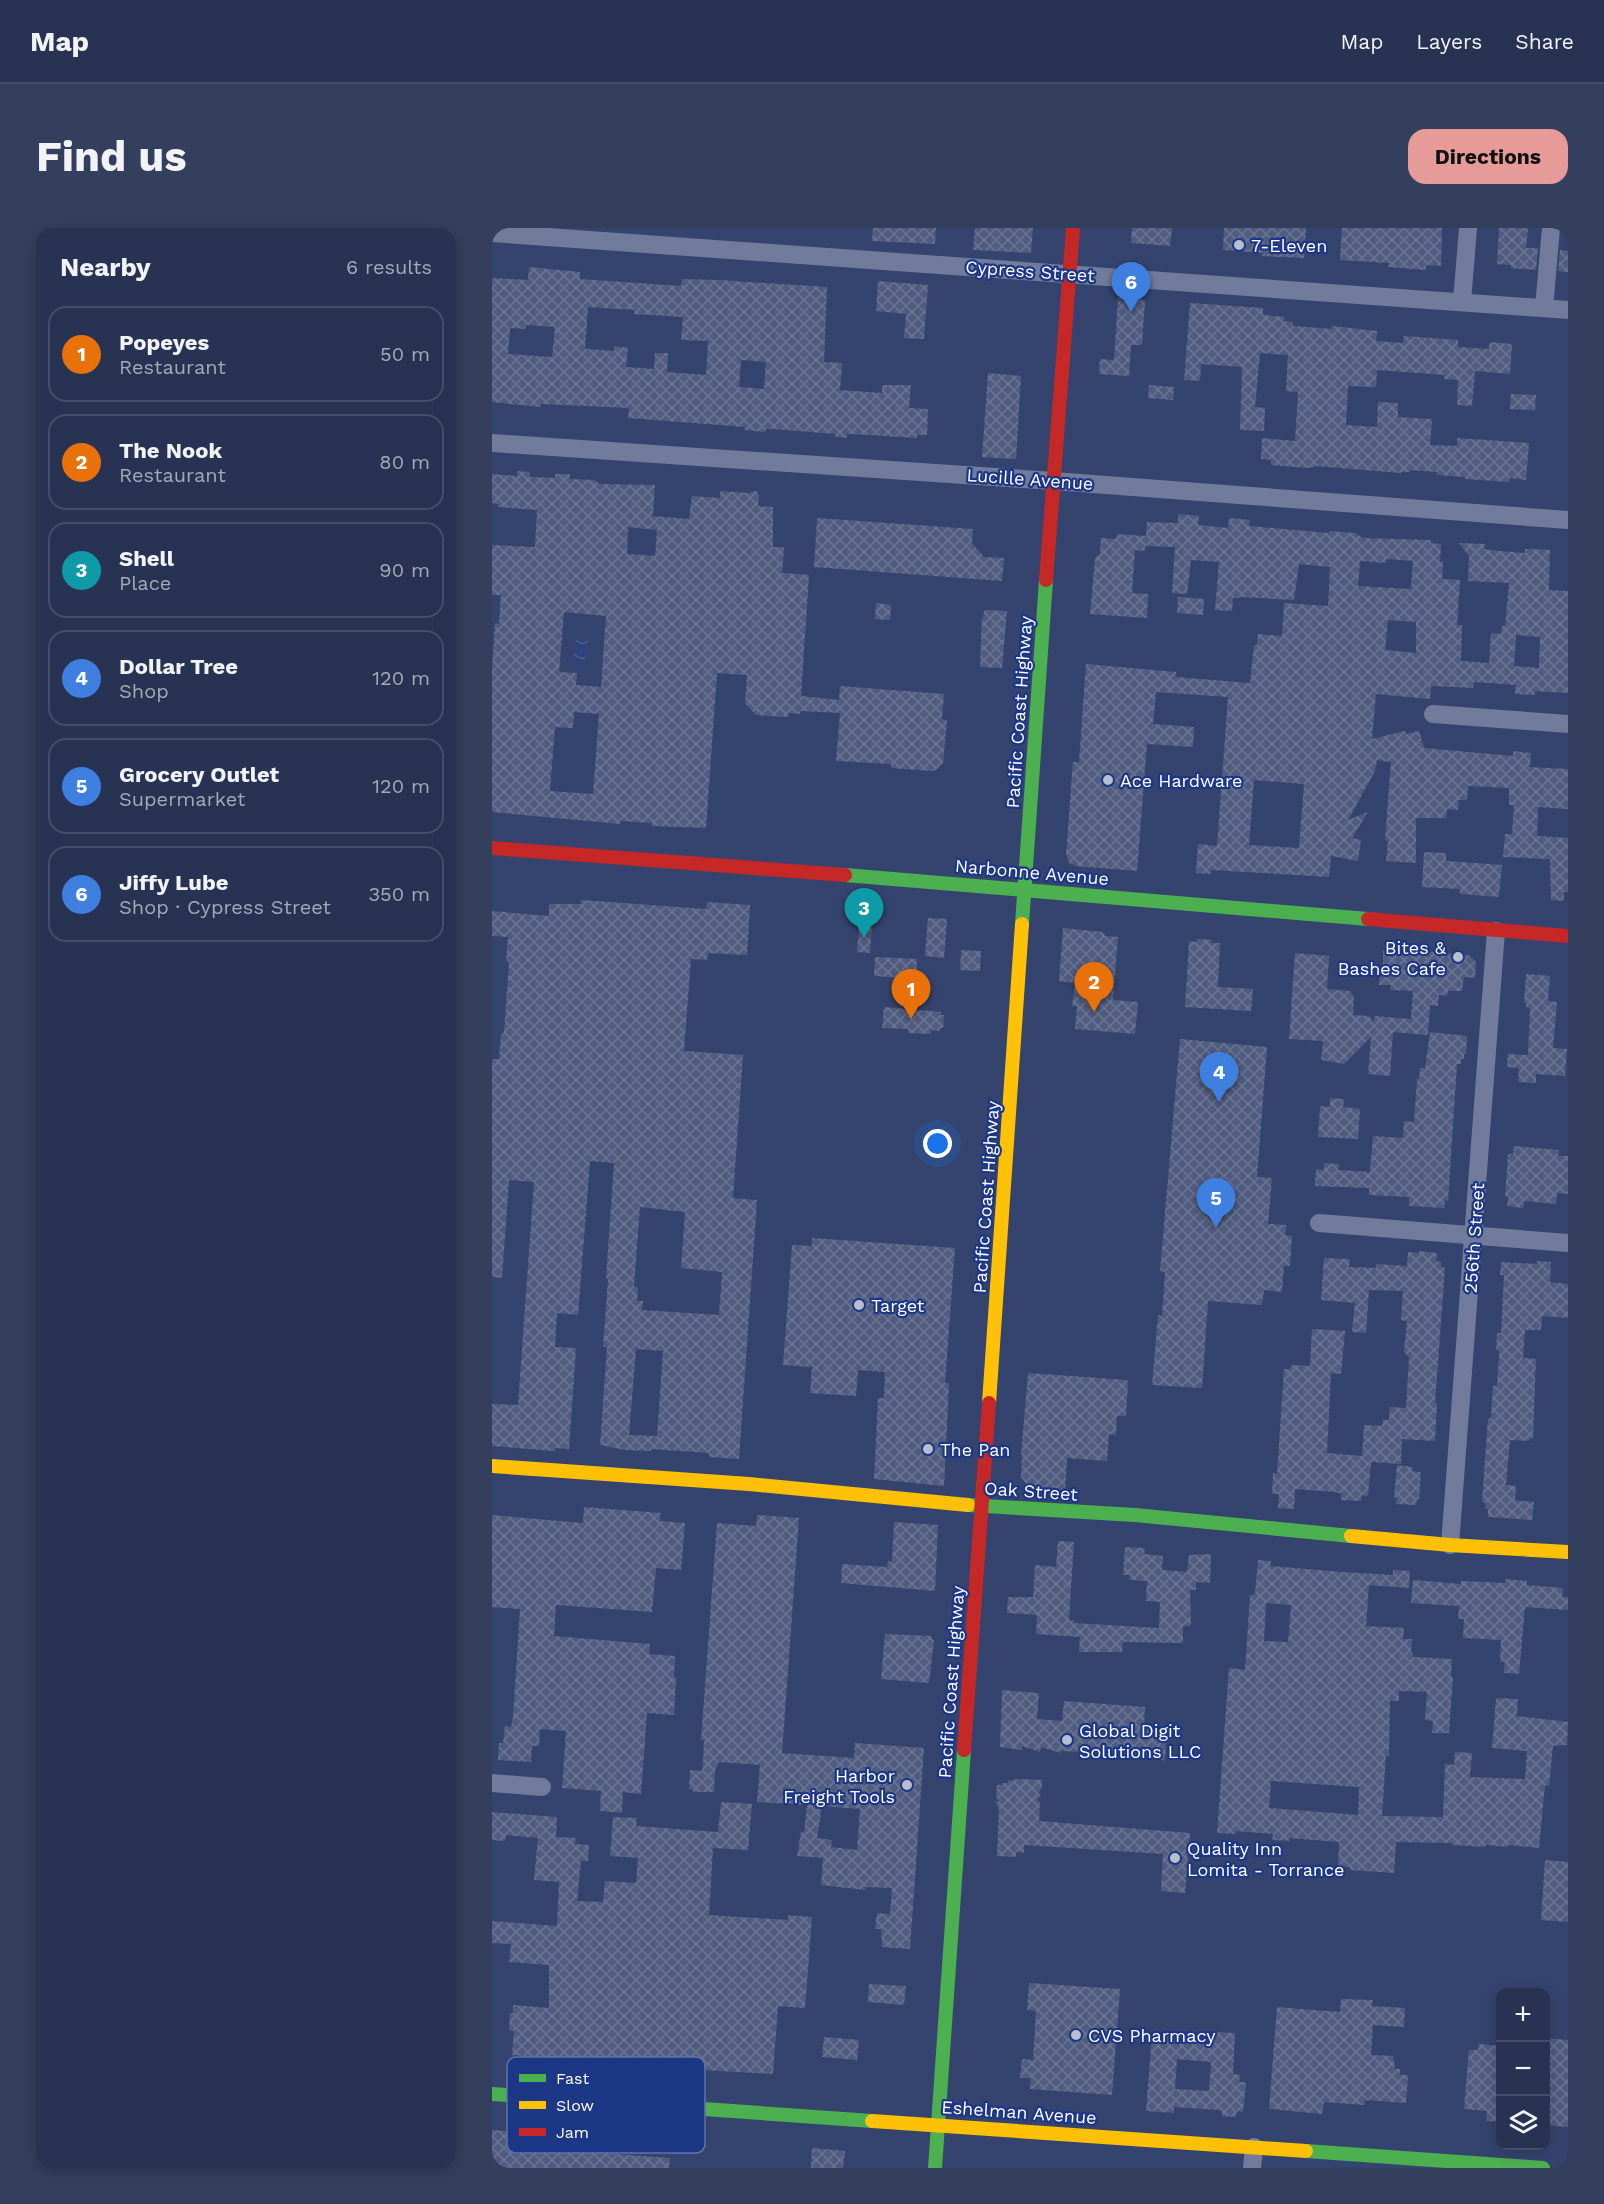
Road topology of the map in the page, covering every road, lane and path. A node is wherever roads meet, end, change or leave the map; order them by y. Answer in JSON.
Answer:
{"nodes":[{"id":1,"x":1073,"y":228,"type":"edge"},
{"id":2,"x":1468,"y":228,"type":"edge"},
{"id":3,"x":1551,"y":228,"type":"edge"},
{"id":4,"x":492,"y":233,"type":"edge"},
{"id":5,"x":1069,"y":273,"type":"junction"},
{"id":6,"x":1462,"y":302,"type":"junction"},
{"id":7,"x":1544,"y":308,"type":"junction"},
{"id":8,"x":1568,"y":310,"type":"edge"},
{"id":9,"x":492,"y":443,"type":"edge"},
{"id":10,"x":1053,"y":481,"type":"junction"},
{"id":11,"x":1568,"y":520,"type":"edge"},
{"id":12,"x":1433,"y":714,"type":"dead end"},
{"id":13,"x":1568,"y":724,"type":"edge"},
{"id":14,"x":492,"y":848,"type":"edge"},
{"id":15,"x":1026,"y":889,"type":"junction"},
{"id":16,"x":1496,"y":931,"type":"junction"},
{"id":17,"x":1568,"y":936,"type":"edge"},
{"id":18,"x":1319,"y":1223,"type":"dead end"},
{"id":19,"x":1474,"y":1235,"type":"junction"},
{"id":20,"x":1568,"y":1243,"type":"edge"},
{"id":21,"x":492,"y":1466,"type":"edge"},
{"id":22,"x":982,"y":1506,"type":"junction"},
{"id":23,"x":1450,"y":1545,"type":"junction"},
{"id":24,"x":1568,"y":1552,"type":"edge"},
{"id":25,"x":492,"y":1783,"type":"edge"},
{"id":26,"x":542,"y":1787,"type":"dead end"},
{"id":27,"x":492,"y":2094,"type":"edge"},
{"id":28,"x":507,"y":2095,"type":"edge"},
{"id":29,"x":705,"y":2109,"type":"edge"},
{"id":30,"x":939,"y":2125,"type":"junction"},
{"id":31,"x":1254,"y":2147,"type":"junction"},
{"id":32,"x":935,"y":2168,"type":"edge"},
{"id":33,"x":1252,"y":2168,"type":"edge"},
{"id":34,"x":1543,"y":2168,"type":"edge"}],
"edges":[{"from":1,"to":5,"type":"main road","name":"Pacific Coast Highway"},
{"from":2,"to":6,"type":"street"},
{"from":3,"to":7,"type":"street"},
{"from":4,"to":5,"type":"street","name":"Cypress Street"},
{"from":5,"to":6,"type":"street","name":"Cypress Street"},
{"from":5,"to":10,"type":"main road","name":"Pacific Coast Highway"},
{"from":6,"to":7,"type":"street","name":"Cypress Street"},
{"from":7,"to":8,"type":"street","name":"Cypress Street"},
{"from":9,"to":10,"type":"street","name":"Lucille Avenue"},
{"from":10,"to":11,"type":"street","name":"Lucille Avenue"},
{"from":10,"to":15,"type":"main road","name":"Pacific Coast Highway"},
{"from":12,"to":13,"type":"street"},
{"from":14,"to":15,"type":"main road","name":"Narbonne Avenue"},
{"from":15,"to":16,"type":"main road","name":"Narbonne Avenue"},
{"from":15,"to":22,"type":"main road","name":"Pacific Coast Highway"},
{"from":16,"to":17,"type":"main road","name":"Narbonne Avenue"},
{"from":16,"to":19,"type":"street","name":"256th Street"},
{"from":18,"to":19,"type":"street"},
{"from":19,"to":20,"type":"street"},
{"from":19,"to":23,"type":"street","name":"256th Street"},
{"from":21,"to":22,"type":"main road","name":"Oak Street"},
{"from":22,"to":23,"type":"main road","name":"Oak Street"},
{"from":22,"to":30,"type":"main road","name":"Pacific Coast Highway"},
{"from":23,"to":24,"type":"main road","name":"Oak Street"},
{"from":25,"to":26,"type":"street"},
{"from":27,"to":28,"type":"main road","name":"Eshelman Avenue"},
{"from":29,"to":30,"type":"main road","name":"Eshelman Avenue"},
{"from":30,"to":31,"type":"main road","name":"Eshelman Avenue"},
{"from":30,"to":32,"type":"main road","name":"Pacific Coast Highway"},
{"from":31,"to":33,"type":"street"},
{"from":31,"to":34,"type":"main road","name":"Eshelman Avenue"}]}
